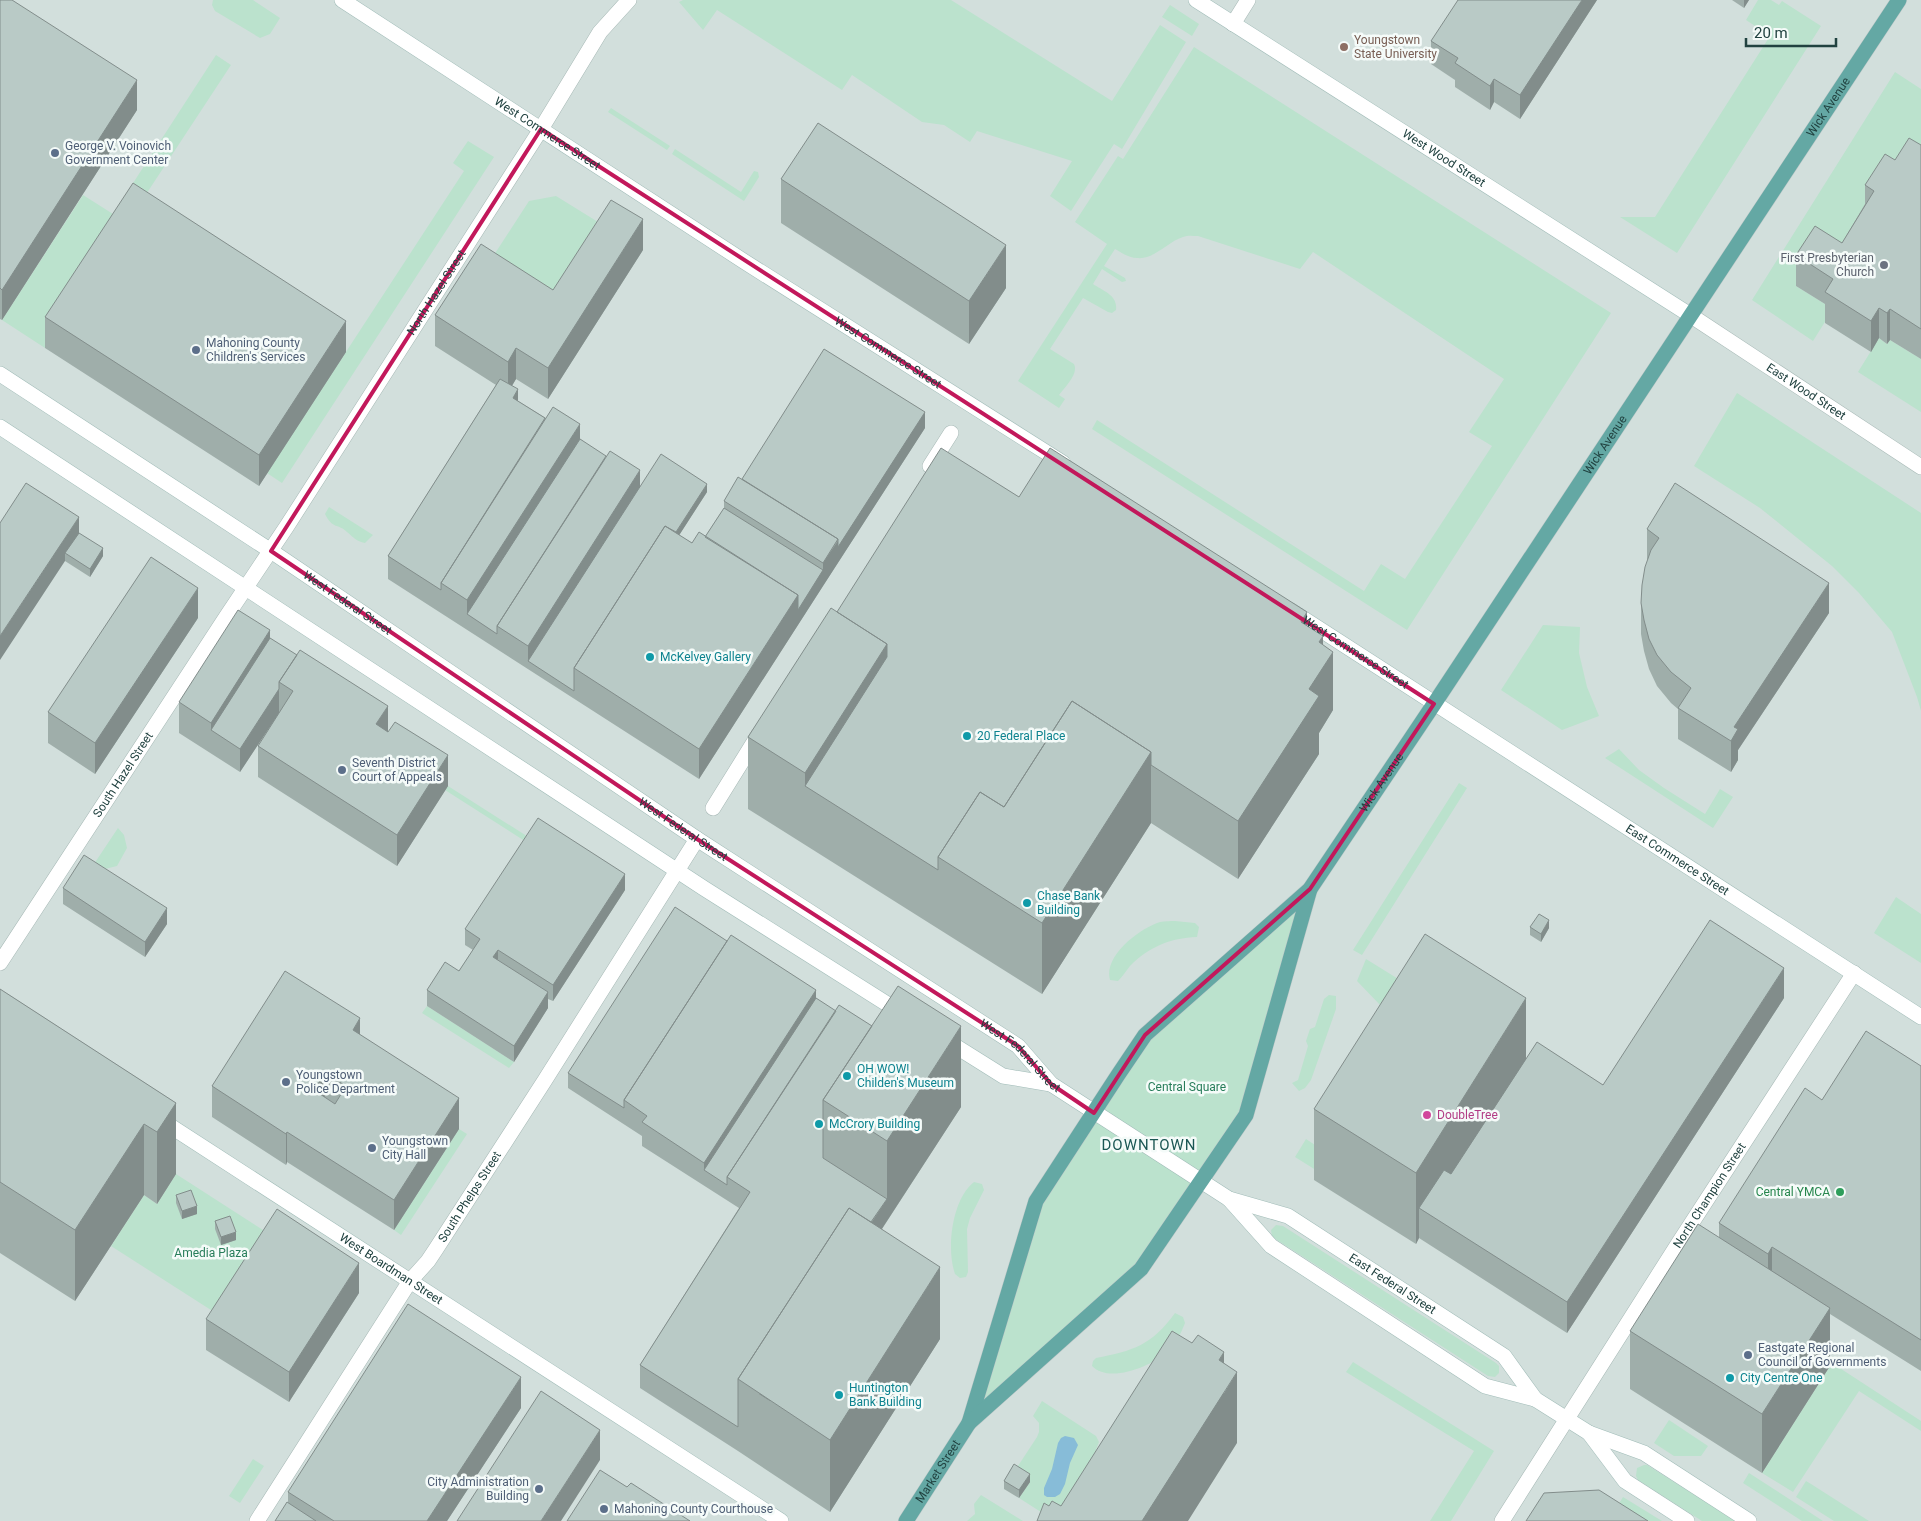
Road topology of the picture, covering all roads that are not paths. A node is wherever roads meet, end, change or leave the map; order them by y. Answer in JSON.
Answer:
{"nodes":[{"id":1,"x":342,"y":0,"type":"edge"},
{"id":2,"x":629,"y":0,"type":"edge"},
{"id":3,"x":1196,"y":0,"type":"edge"},
{"id":4,"x":1248,"y":0,"type":"edge"},
{"id":5,"x":1899,"y":0,"type":"edge"},
{"id":6,"x":1233,"y":24,"type":"junction"},
{"id":7,"x":541,"y":129,"type":"junction"},
{"id":8,"x":1690,"y":315,"type":"junction"},
{"id":9,"x":0,"y":374,"type":"edge"},
{"id":10,"x":0,"y":428,"type":"edge"},
{"id":11,"x":951,"y":434,"type":"dead end"},
{"id":12,"x":1921,"y":467,"type":"edge"},
{"id":13,"x":1075,"y":471,"type":"edge"},
{"id":14,"x":921,"y":480,"type":"edge"},
{"id":15,"x":271,"y":551,"type":"junction"},
{"id":16,"x":246,"y":588,"type":"junction"},
{"id":17,"x":1274,"y":600,"type":"edge"},
{"id":18,"x":1434,"y":704,"type":"junction"},
{"id":19,"x":769,"y":718,"type":"edge"},
{"id":20,"x":713,"y":808,"type":"dead end"},
{"id":21,"x":697,"y":838,"type":"junction"},
{"id":22,"x":678,"y":870,"type":"junction"},
{"id":23,"x":1310,"y":889,"type":"junction"},
{"id":24,"x":0,"y":963,"type":"edge"},
{"id":25,"x":1854,"y":973,"type":"junction"},
{"id":26,"x":1921,"y":1017,"type":"edge"},
{"id":27,"x":912,"y":1019,"type":"edge"},
{"id":28,"x":928,"y":1029,"type":"edge"},
{"id":29,"x":1051,"y":1084,"type":"junction"},
{"id":30,"x":149,"y":1112,"type":"edge"},
{"id":31,"x":1094,"y":1112,"type":"junction"},
{"id":32,"x":1201,"y":1180,"type":"junction"},
{"id":33,"x":1228,"y":1199,"type":"junction"},
{"id":34,"x":410,"y":1281,"type":"junction"},
{"id":35,"x":1535,"y":1399,"type":"junction"},
{"id":36,"x":1567,"y":1419,"type":"junction"},
{"id":37,"x":969,"y":1423,"type":"junction"},
{"id":38,"x":1589,"y":1432,"type":"junction"},
{"id":39,"x":257,"y":1521,"type":"edge"},
{"id":40,"x":781,"y":1521,"type":"edge"},
{"id":41,"x":906,"y":1521,"type":"edge"},
{"id":42,"x":1502,"y":1521,"type":"edge"},
{"id":43,"x":1686,"y":1521,"type":"edge"},
{"id":44,"x":1749,"y":1521,"type":"edge"}],
"edges":[{"from":1,"to":7,"type":"street","name":"West Commerce Street"},
{"from":2,"to":7,"type":"street","name":"North Hazel Street"},
{"from":3,"to":6,"type":"street","name":"West Wood Street"},
{"from":4,"to":6,"type":"street"},
{"from":5,"to":8,"type":"main road","name":"Wick Avenue"},
{"from":6,"to":8,"type":"street","name":"West Wood Street"},
{"from":7,"to":13,"type":"street","name":"West Commerce Street"},
{"from":7,"to":15,"type":"street","name":"North Hazel Street"},
{"from":8,"to":12,"type":"street","name":"East Wood Street"},
{"from":8,"to":18,"type":"main road","name":"Wick Avenue"},
{"from":9,"to":15,"type":"street","name":"West Federal Street"},
{"from":10,"to":16,"type":"street"},
{"from":11,"to":14,"type":"street"},
{"from":15,"to":16,"type":"street","name":"North Hazel Street"},
{"from":15,"to":21,"type":"street","name":"West Federal Street"},
{"from":16,"to":22,"type":"street"},
{"from":16,"to":24,"type":"street","name":"South Hazel Street"},
{"from":17,"to":18,"type":"street","name":"West Commerce Street"},
{"from":18,"to":23,"type":"main road","name":"Wick Avenue"},
{"from":18,"to":25,"type":"street","name":"East Commerce Street"},
{"from":19,"to":20,"type":"street"},
{"from":21,"to":22,"type":"street","name":"South Phelps Street"},
{"from":21,"to":29,"type":"street","name":"West Federal Street"},
{"from":22,"to":27,"type":"street"},
{"from":22,"to":34,"type":"street","name":"South Phelps Street"},
{"from":23,"to":31,"type":"main road"},
{"from":23,"to":32,"type":"main road"},
{"from":25,"to":26,"type":"street","name":"East Commerce Street"},
{"from":25,"to":36,"type":"street","name":"North Champion Street"},
{"from":28,"to":29,"type":"street","name":"West Federal Street"},
{"from":29,"to":31,"type":"street","name":"East Federal Street"},
{"from":30,"to":34,"type":"street","name":"West Boardman Street"},
{"from":31,"to":32,"type":"street","name":"East Federal Street"},
{"from":31,"to":37,"type":"main road"},
{"from":32,"to":33,"type":"street","name":"East Federal Street"},
{"from":32,"to":37,"type":"main road"},
{"from":33,"to":35,"type":"street","name":"East Federal Street"},
{"from":33,"to":35,"type":"street","name":"East Federal Street"},
{"from":34,"to":39,"type":"street","name":"South Phelps Street"},
{"from":34,"to":40,"type":"street","name":"West Boardman Street"},
{"from":35,"to":36,"type":"street","name":"East Federal Street"},
{"from":36,"to":38,"type":"street","name":"East Federal Street"},
{"from":36,"to":42,"type":"street","name":"North Champion Street"},
{"from":37,"to":41,"type":"main road","name":"Market Street"},
{"from":38,"to":43,"type":"street","name":"East Federal Street"},
{"from":38,"to":44,"type":"street","name":"East Federal Street"}]}
